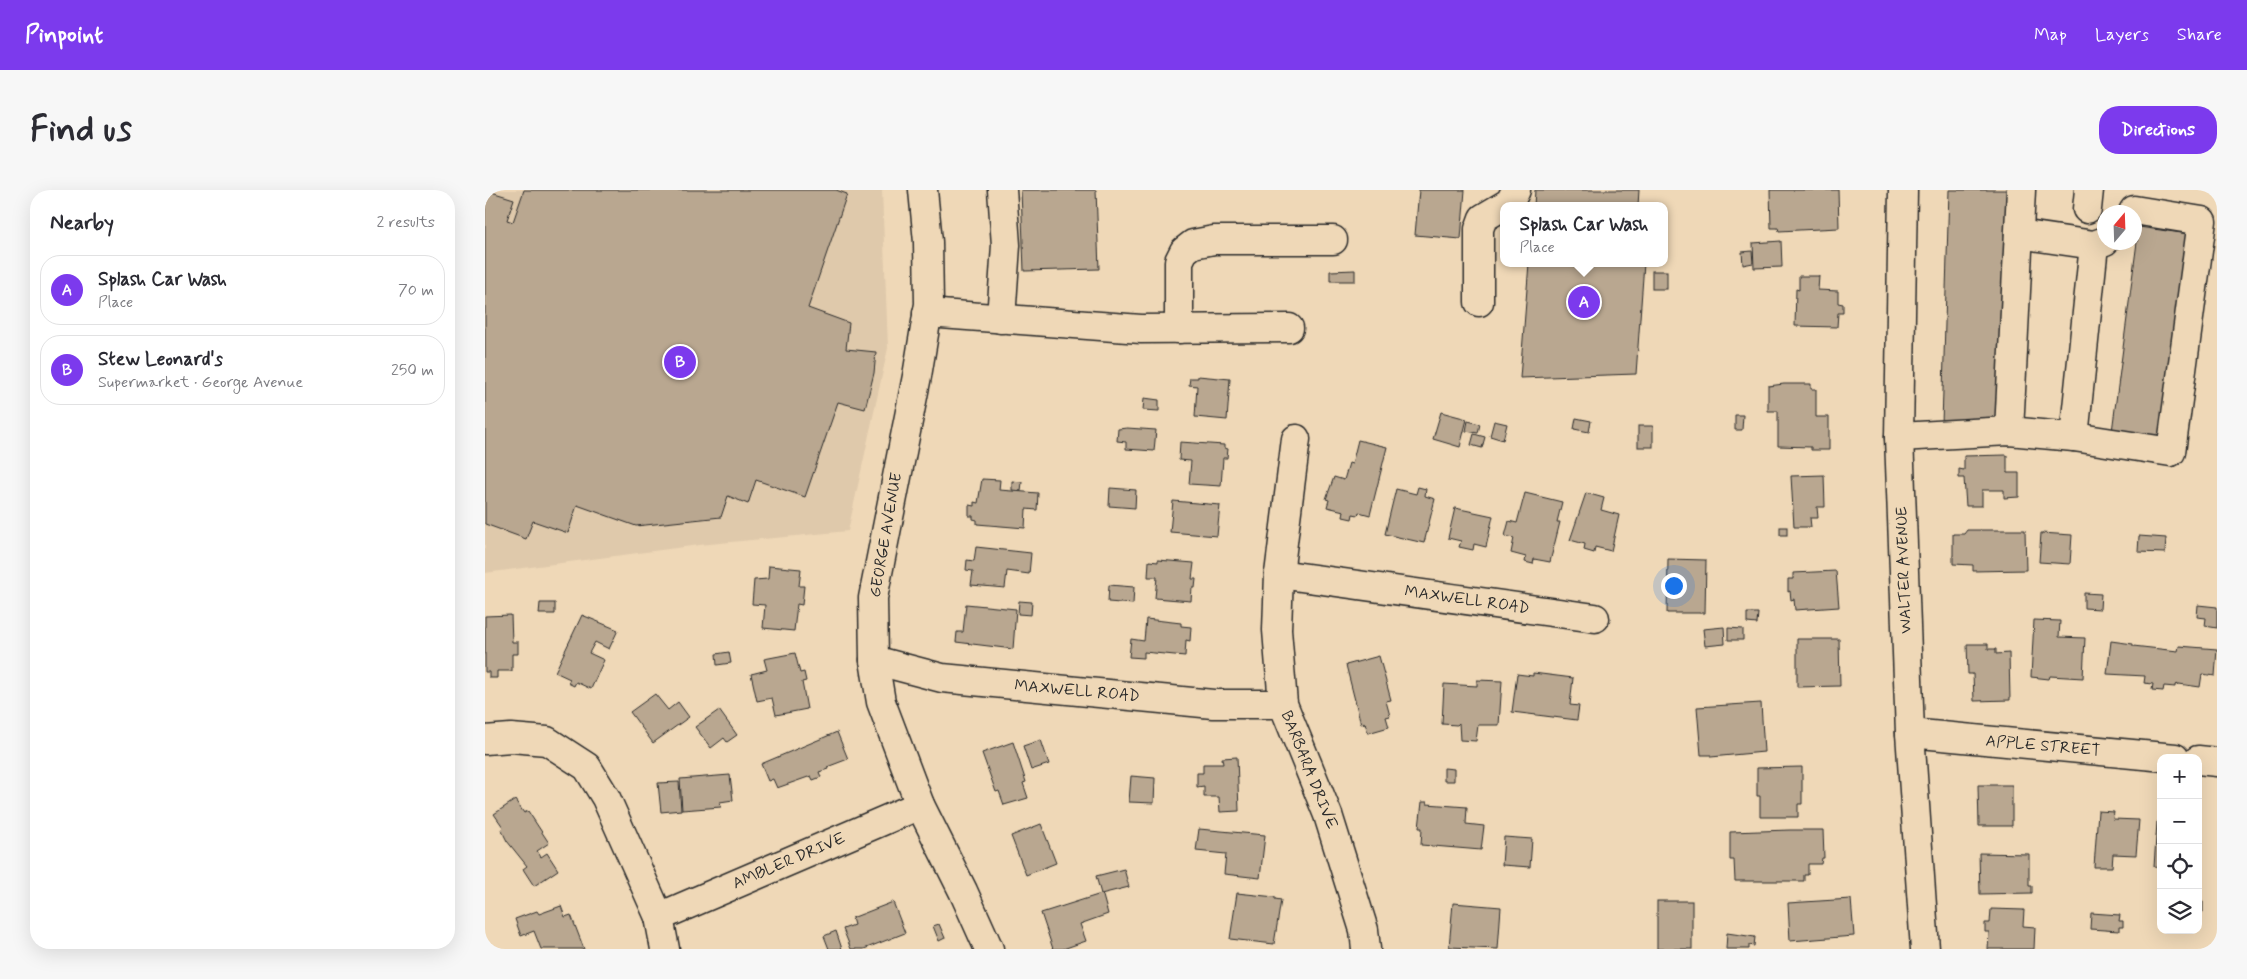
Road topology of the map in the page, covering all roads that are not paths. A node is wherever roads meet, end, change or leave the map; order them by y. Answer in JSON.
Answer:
{"nodes":[{"id":1,"x":923,"y":190,"type":"edge"},
{"id":2,"x":1002,"y":190,"type":"edge"},
{"id":3,"x":1516,"y":190,"type":"edge"},
{"id":4,"x":1903,"y":190,"type":"edge"},
{"id":5,"x":2021,"y":190,"type":"edge"},
{"id":6,"x":1510,"y":202,"type":"edge"},
{"id":7,"x":1500,"y":208,"type":"edge"},
{"id":8,"x":2142,"y":211,"type":"edge"},
{"id":9,"x":2019,"y":234,"type":"junction"},
{"id":10,"x":1333,"y":240,"type":"dead end"},
{"id":11,"x":2097,"y":243,"type":"edge"},
{"id":12,"x":2098,"y":250,"type":"edge"},
{"id":13,"x":1479,"y":302,"type":"dead end"},
{"id":14,"x":927,"y":313,"type":"junction"},
{"id":15,"x":1001,"y":319,"type":"junction"},
{"id":16,"x":1289,"y":328,"type":"dead end"},
{"id":17,"x":1179,"y":330,"type":"junction"},
{"id":18,"x":2009,"y":431,"type":"junction"},
{"id":19,"x":1899,"y":437,"type":"junction"},
{"id":20,"x":2074,"y":437,"type":"junction"},
{"id":21,"x":1296,"y":439,"type":"dead end"},
{"id":22,"x":1279,"y":574,"type":"junction"},
{"id":23,"x":1595,"y":618,"type":"dead end"},
{"id":24,"x":874,"y":660,"type":"junction"},
{"id":25,"x":1283,"y":704,"type":"junction"},
{"id":26,"x":1911,"y":733,"type":"junction"},
{"id":27,"x":485,"y":740,"type":"edge"},
{"id":28,"x":2157,"y":756,"type":"edge"},
{"id":29,"x":2202,"y":760,"type":"edge"},
{"id":30,"x":2217,"y":762,"type":"edge"},
{"id":31,"x":920,"y":805,"type":"junction"},
{"id":32,"x":659,"y":917,"type":"junction"},
{"id":33,"x":665,"y":949,"type":"edge"},
{"id":34,"x":989,"y":949,"type":"edge"},
{"id":35,"x":1366,"y":949,"type":"edge"},
{"id":36,"x":1925,"y":949,"type":"edge"}],
"edges":[{"from":1,"to":14,"type":"street","name":"GEORGE AVENUE"},
{"from":2,"to":15,"type":"street"},
{"from":3,"to":6,"type":"street"},
{"from":4,"to":19,"type":"street","name":"WALTER AVENUE"},
{"from":5,"to":9,"type":"street"},
{"from":7,"to":13,"type":"street"},
{"from":8,"to":20,"type":"street"},
{"from":9,"to":11,"type":"street"},
{"from":9,"to":18,"type":"street"},
{"from":10,"to":17,"type":"street"},
{"from":12,"to":20,"type":"street"},
{"from":14,"to":15,"type":"street"},
{"from":14,"to":24,"type":"street","name":"GEORGE AVENUE"},
{"from":15,"to":17,"type":"street"},
{"from":16,"to":17,"type":"street"},
{"from":18,"to":19,"type":"street"},
{"from":18,"to":20,"type":"street"},
{"from":19,"to":26,"type":"street","name":"WALTER AVENUE"},
{"from":21,"to":22,"type":"street","name":"BARBARA DRIVE"},
{"from":22,"to":23,"type":"street","name":"MAXWELL ROAD"},
{"from":22,"to":25,"type":"street","name":"BARBARA DRIVE"},
{"from":24,"to":25,"type":"street","name":"MAXWELL ROAD"},
{"from":24,"to":31,"type":"street","name":"GEORGE AVENUE"},
{"from":25,"to":35,"type":"street","name":"BARBARA DRIVE"},
{"from":26,"to":28,"type":"street","name":"APPLE STREET"},
{"from":26,"to":36,"type":"street","name":"WALTER AVENUE"},
{"from":27,"to":32,"type":"street"},
{"from":29,"to":30,"type":"street"},
{"from":31,"to":32,"type":"street","name":"AMBLER DRIVE"},
{"from":31,"to":34,"type":"street","name":"GEORGE AVENUE"},
{"from":32,"to":33,"type":"street"}]}
